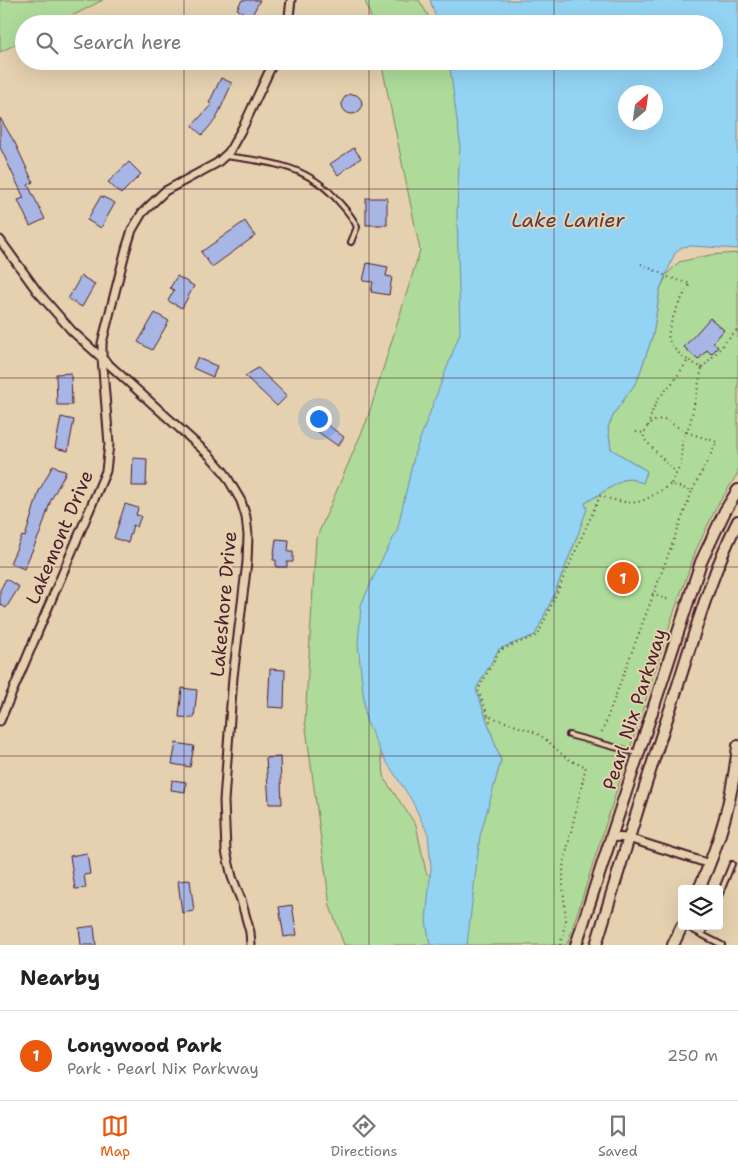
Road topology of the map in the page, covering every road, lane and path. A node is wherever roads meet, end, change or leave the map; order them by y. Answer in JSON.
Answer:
{"nodes":[{"id":1,"x":291,"y":0,"type":"edge"},
{"id":2,"x":289,"y":15,"type":"edge"},
{"id":3,"x":270,"y":70,"type":"edge"},
{"id":4,"x":224,"y":156,"type":"junction"},
{"id":5,"x":0,"y":240,"type":"edge"},
{"id":6,"x":351,"y":242,"type":"dead end"},
{"id":7,"x":641,"y":264,"type":"dead end"},
{"id":8,"x":738,"y":329,"type":"edge"},
{"id":9,"x":102,"y":358,"type":"junction"},
{"id":10,"x":688,"y":360,"type":"junction"},
{"id":11,"x":702,"y":368,"type":"junction"},
{"id":12,"x":648,"y":426,"type":"junction"},
{"id":13,"x":636,"y":432,"type":"dead end"},
{"id":14,"x":686,"y":432,"type":"junction"},
{"id":15,"x":644,"y":433,"type":"junction"},
{"id":16,"x":676,"y":473,"type":"junction"},
{"id":17,"x":671,"y":484,"type":"junction"},
{"id":18,"x":738,"y":490,"type":"edge"},
{"id":19,"x":692,"y":491,"type":"junction"},
{"id":20,"x":738,"y":521,"type":"edge"},
{"id":21,"x":652,"y":594,"type":"junction"},
{"id":22,"x":670,"y":600,"type":"dead end"},
{"id":23,"x":488,"y":716,"type":"junction"},
{"id":24,"x":0,"y":721,"type":"edge"},
{"id":25,"x":491,"y":724,"type":"dead end"},
{"id":26,"x":602,"y":732,"type":"dead end"},
{"id":27,"x":569,"y":735,"type":"dead end"},
{"id":28,"x":738,"y":746,"type":"edge"},
{"id":29,"x":638,"y":753,"type":"junction"},
{"id":30,"x":611,"y":837,"type":"junction"},
{"id":31,"x":628,"y":838,"type":"junction"},
{"id":32,"x":710,"y":864,"type":"junction"},
{"id":33,"x":732,"y":864,"type":"dead end"},
{"id":34,"x":701,"y":885,"type":"edge"},
{"id":35,"x":723,"y":886,"type":"edge"},
{"id":36,"x":680,"y":930,"type":"edge"},
{"id":37,"x":693,"y":930,"type":"edge"},
{"id":38,"x":704,"y":930,"type":"edge"},
{"id":39,"x":702,"y":935,"type":"junction"},
{"id":40,"x":712,"y":940,"type":"junction"},
{"id":41,"x":251,"y":945,"type":"edge"},
{"id":42,"x":560,"y":945,"type":"edge"},
{"id":43,"x":576,"y":945,"type":"edge"},
{"id":44,"x":596,"y":945,"type":"edge"},
{"id":45,"x":673,"y":945,"type":"edge"},
{"id":46,"x":710,"y":945,"type":"edge"},
{"id":47,"x":722,"y":945,"type":"edge"}],
"edges":[{"from":1,"to":2,"type":"street"},
{"from":3,"to":4,"type":"street","name":"Lakemont Drive"},
{"from":4,"to":6,"type":"lane"},
{"from":4,"to":9,"type":"street","name":"Lakemont Drive"},
{"from":5,"to":9,"type":"street","name":"Lakeshore Drive"},
{"from":7,"to":10,"type":"path"},
{"from":8,"to":11,"type":"path"},
{"from":9,"to":24,"type":"street","name":"Lakemont Drive"},
{"from":9,"to":41,"type":"street","name":"Lakeshore Drive"},
{"from":10,"to":11,"type":"path"},
{"from":10,"to":12,"type":"path"},
{"from":11,"to":14,"type":"path"},
{"from":12,"to":14,"type":"path"},
{"from":12,"to":15,"type":"path"},
{"from":13,"to":15,"type":"path"},
{"from":14,"to":16,"type":"path"},
{"from":14,"to":19,"type":"path"},
{"from":15,"to":16,"type":"path"},
{"from":16,"to":17,"type":"path"},
{"from":17,"to":19,"type":"path"},
{"from":17,"to":23,"type":"path"},
{"from":18,"to":29,"type":"street","name":"Pearl Nix Parkway"},
{"from":19,"to":21,"type":"path"},
{"from":20,"to":31,"type":"street","name":"Pearl Nix Parkway"},
{"from":21,"to":22,"type":"path"},
{"from":21,"to":26,"type":"path"},
{"from":23,"to":25,"type":"path"},
{"from":23,"to":42,"type":"path"},
{"from":27,"to":29,"type":"lane"},
{"from":28,"to":32,"type":"street"},
{"from":29,"to":30,"type":"street","name":"Pearl Nix Parkway"},
{"from":30,"to":31,"type":"street"},
{"from":30,"to":43,"type":"street","name":"Pearl Nix Parkway"},
{"from":31,"to":32,"type":"street"},
{"from":31,"to":44,"type":"street","name":"Pearl Nix Parkway"},
{"from":32,"to":34,"type":"street"},
{"from":33,"to":35,"type":"lane"},
{"from":36,"to":45,"type":"street"},
{"from":37,"to":39,"type":"lane"},
{"from":38,"to":39,"type":"lane"},
{"from":39,"to":40,"type":"lane"},
{"from":40,"to":46,"type":"lane"},
{"from":40,"to":47,"type":"lane"}]}
